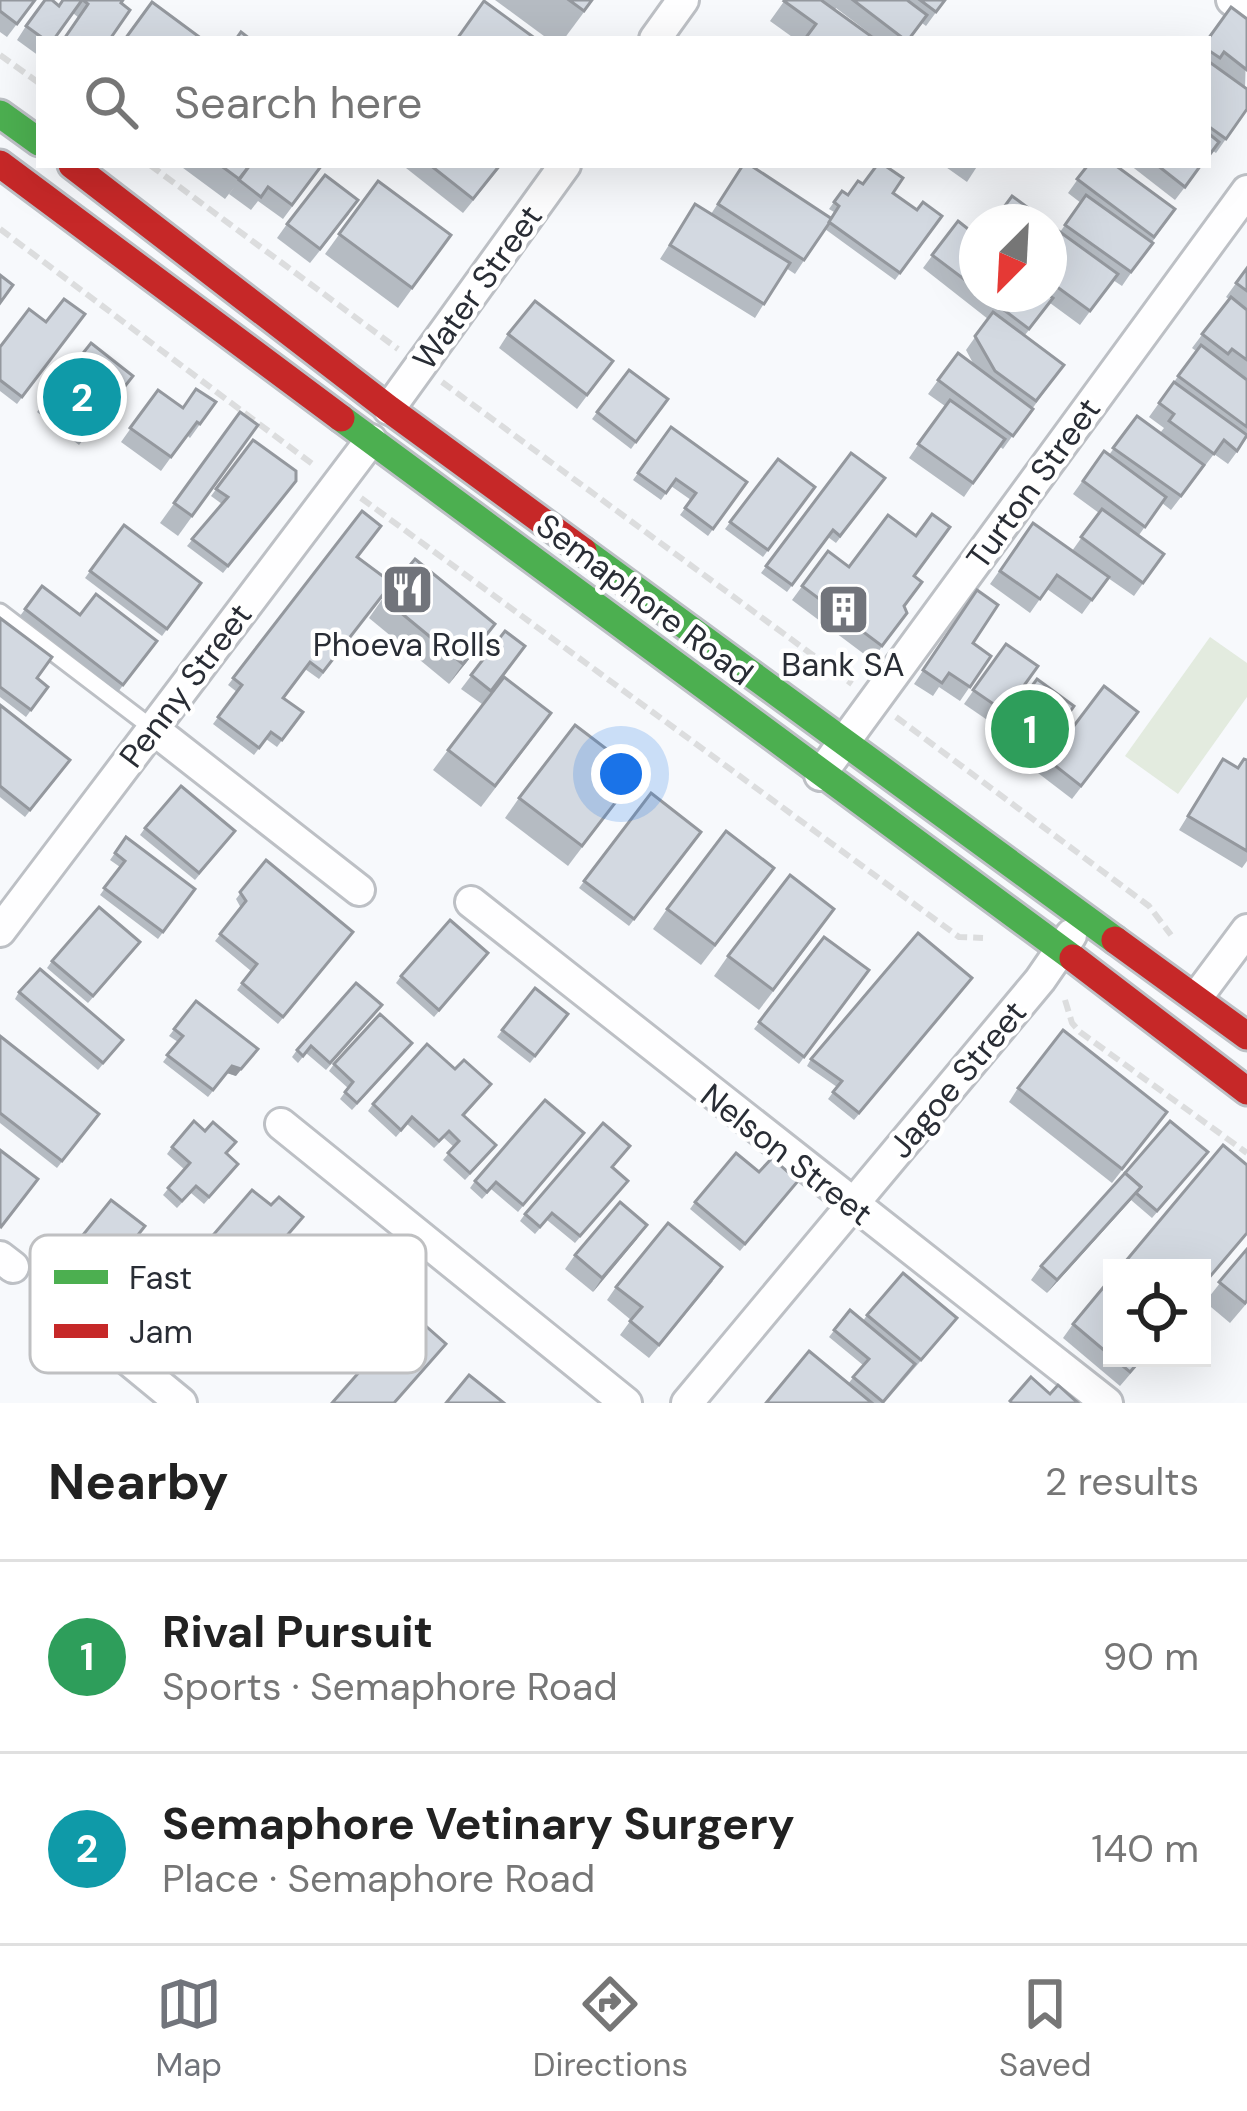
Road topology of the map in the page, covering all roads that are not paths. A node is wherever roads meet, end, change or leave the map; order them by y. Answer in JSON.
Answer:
{"nodes":[{"id":1,"x":683,"y":0,"type":"edge"},
{"id":2,"x":1232,"y":0,"type":"edge"},
{"id":3,"x":1247,"y":11,"type":"edge"},
{"id":4,"x":657,"y":36,"type":"edge"},
{"id":5,"x":0,"y":114,"type":"edge"},
{"id":6,"x":36,"y":140,"type":"edge"},
{"id":7,"x":0,"y":164,"type":"edge"},
{"id":8,"x":66,"y":168,"type":"edge"},
{"id":9,"x":73,"y":168,"type":"edge"},
{"id":10,"x":563,"y":168,"type":"edge"},
{"id":11,"x":1247,"y":191,"type":"edge"},
{"id":12,"x":43,"y":196,"type":"junction"},
{"id":13,"x":389,"y":409,"type":"junction"},
{"id":14,"x":371,"y":440,"type":"junction"},
{"id":15,"x":644,"y":595,"type":"junction"},
{"id":16,"x":0,"y":612,"type":"edge"},
{"id":17,"x":622,"y":626,"type":"junction"},
{"id":18,"x":152,"y":728,"type":"junction"},
{"id":19,"x":843,"y":743,"type":"junction"},
{"id":20,"x":820,"y":775,"type":"junction"},
{"id":21,"x":359,"y":890,"type":"dead end"},
{"id":22,"x":471,"y":902,"type":"dead end"},
{"id":23,"x":1084,"y":917,"type":"junction"},
{"id":24,"x":1247,"y":930,"type":"edge"},
{"id":25,"x":0,"y":932,"type":"edge"},
{"id":26,"x":1061,"y":949,"type":"junction"},
{"id":27,"x":1197,"y":998,"type":"junction"},
{"id":28,"x":1247,"y":1036,"type":"edge"},
{"id":29,"x":1247,"y":1091,"type":"edge"},
{"id":30,"x":281,"y":1124,"type":"dead end"},
{"id":31,"x":850,"y":1204,"type":"junction"},
{"id":32,"x":418,"y":1235,"type":"edge"},
{"id":33,"x":426,"y":1241,"type":"edge"},
{"id":34,"x":145,"y":1373,"type":"edge"},
{"id":35,"x":181,"y":1403,"type":"edge"},
{"id":36,"x":626,"y":1403,"type":"edge"},
{"id":37,"x":687,"y":1403,"type":"edge"},
{"id":38,"x":1107,"y":1403,"type":"edge"}],
"edges":[{"from":1,"to":4,"type":"street"},
{"from":2,"to":3,"type":"street"},
{"from":5,"to":6,"type":"main road"},
{"from":7,"to":12,"type":"main road","name":"Semaphore Road"},
{"from":8,"to":12,"type":"main road"},
{"from":9,"to":13,"type":"main road","name":"Semaphore Road"},
{"from":10,"to":13,"type":"street","name":"Water Street"},
{"from":11,"to":19,"type":"street","name":"Turton Street"},
{"from":12,"to":14,"type":"main road","name":"Semaphore Road"},
{"from":13,"to":14,"type":"main road"},
{"from":13,"to":15,"type":"main road","name":"Semaphore Road"},
{"from":14,"to":17,"type":"main road","name":"Semaphore Road"},
{"from":14,"to":18,"type":"street","name":"Penny Street"},
{"from":15,"to":17,"type":"main road"},
{"from":15,"to":19,"type":"main road","name":"Semaphore Road"},
{"from":16,"to":18,"type":"lane"},
{"from":17,"to":20,"type":"main road","name":"Semaphore Road"},
{"from":18,"to":21,"type":"street"},
{"from":18,"to":25,"type":"street","name":"Penny Street"},
{"from":19,"to":20,"type":"street","name":"Turton Street"},
{"from":19,"to":23,"type":"main road","name":"Semaphore Road"},
{"from":20,"to":26,"type":"main road","name":"Semaphore Road"},
{"from":22,"to":31,"type":"street","name":"Nelson Street"},
{"from":23,"to":26,"type":"street","name":"Jagoe Street"},
{"from":23,"to":27,"type":"main road","name":"Semaphore Road"},
{"from":24,"to":27,"type":"street"},
{"from":26,"to":29,"type":"main road","name":"Semaphore Road"},
{"from":26,"to":31,"type":"street","name":"Jagoe Street"},
{"from":27,"to":28,"type":"main road","name":"Semaphore Road"},
{"from":30,"to":32,"type":"street"},
{"from":31,"to":37,"type":"street","name":"Jagoe Street"},
{"from":31,"to":38,"type":"street","name":"Nelson Street"},
{"from":33,"to":36,"type":"street"},
{"from":34,"to":35,"type":"street"}]}
